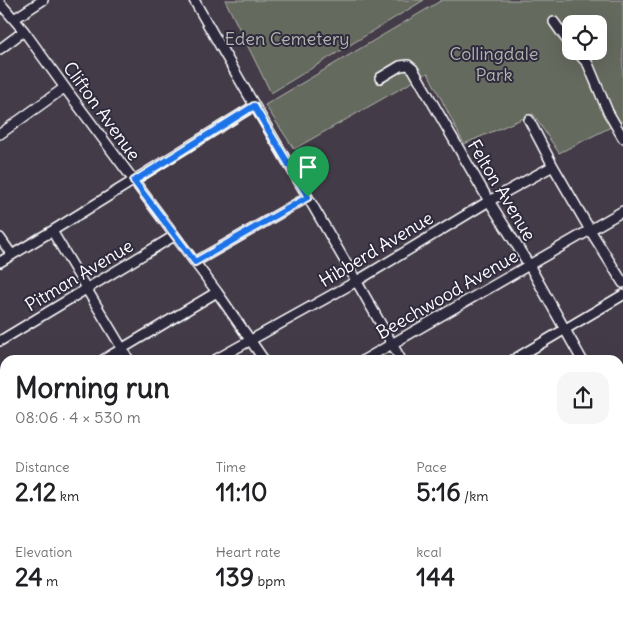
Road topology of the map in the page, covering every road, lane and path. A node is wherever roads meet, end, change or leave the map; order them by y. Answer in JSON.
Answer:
{"nodes":[{"id":1,"x":43,"y":0,"type":"edge"},
{"id":2,"x":194,"y":0,"type":"edge"},
{"id":3,"x":0,"y":3,"type":"edge"},
{"id":4,"x":14,"y":19,"type":"junction"},
{"id":5,"x":554,"y":22,"type":"dead end"},
{"id":6,"x":24,"y":31,"type":"junction"},
{"id":7,"x":562,"y":33,"type":"edge"},
{"id":8,"x":0,"y":49,"type":"edge"},
{"id":9,"x":584,"y":60,"type":"edge"},
{"id":10,"x":380,"y":78,"type":"dead end"},
{"id":11,"x":64,"y":88,"type":"junction"},
{"id":12,"x":254,"y":106,"type":"junction"},
{"id":13,"x":529,"y":120,"type":"dead end"},
{"id":14,"x":0,"y":134,"type":"edge"},
{"id":15,"x":623,"y":138,"type":"edge"},
{"id":16,"x":553,"y":166,"type":"junction"},
{"id":17,"x":134,"y":181,"type":"junction"},
{"id":18,"x":308,"y":197,"type":"junction"},
{"id":19,"x":489,"y":201,"type":"junction"},
{"id":20,"x":623,"y":211,"type":"edge"},
{"id":21,"x":590,"y":230,"type":"junction"},
{"id":22,"x":52,"y":231,"type":"junction"},
{"id":23,"x":174,"y":236,"type":"junction"},
{"id":24,"x":0,"y":238,"type":"edge"},
{"id":25,"x":12,"y":255,"type":"junction"},
{"id":26,"x":0,"y":262,"type":"edge"},
{"id":27,"x":195,"y":262,"type":"junction"},
{"id":28,"x":529,"y":265,"type":"junction"},
{"id":29,"x":357,"y":281,"type":"junction"},
{"id":30,"x":623,"y":282,"type":"edge"},
{"id":31,"x":86,"y":289,"type":"junction"},
{"id":32,"x":216,"y":292,"type":"junction"},
{"id":33,"x":623,"y":296,"type":"edge"},
{"id":34,"x":565,"y":330,"type":"junction"},
{"id":35,"x":251,"y":340,"type":"junction"},
{"id":36,"x":0,"y":341,"type":"edge"},
{"id":37,"x":392,"y":344,"type":"junction"},
{"id":38,"x":122,"y":349,"type":"junction"},
{"id":39,"x":112,"y":355,"type":"edge"},
{"id":40,"x":126,"y":355,"type":"edge"},
{"id":41,"x":224,"y":355,"type":"edge"},
{"id":42,"x":261,"y":355,"type":"edge"},
{"id":43,"x":373,"y":355,"type":"edge"},
{"id":44,"x":398,"y":355,"type":"edge"},
{"id":45,"x":522,"y":355,"type":"edge"},
{"id":46,"x":579,"y":355,"type":"edge"}],
"edges":[{"from":1,"to":4,"type":"street"},
{"from":2,"to":12,"type":"street"},
{"from":3,"to":4,"type":"street","name":"Clifton Avenue"},
{"from":4,"to":6,"type":"street","name":"Clifton Avenue"},
{"from":5,"to":7,"type":"street"},
{"from":6,"to":8,"type":"street"},
{"from":6,"to":11,"type":"street","name":"Clifton Avenue"},
{"from":9,"to":15,"type":"street"},
{"from":10,"to":19,"type":"street","name":"Felton Avenue"},
{"from":11,"to":14,"type":"street"},
{"from":11,"to":17,"type":"street","name":"Clifton Avenue"},
{"from":12,"to":17,"type":"street"},
{"from":12,"to":18,"type":"street"},
{"from":13,"to":16,"type":"street"},
{"from":16,"to":19,"type":"street","name":"Hibberd Avenue"},
{"from":16,"to":21,"type":"street"},
{"from":17,"to":22,"type":"street"},
{"from":17,"to":23,"type":"street","name":"Clifton Avenue"},
{"from":18,"to":27,"type":"street"},
{"from":18,"to":29,"type":"street"},
{"from":19,"to":28,"type":"street","name":"Felton Avenue"},
{"from":19,"to":29,"type":"street","name":"Hibberd Avenue"},
{"from":20,"to":21,"type":"street","name":"Beechwood Avenue"},
{"from":21,"to":28,"type":"street","name":"Beechwood Avenue"},
{"from":21,"to":30,"type":"street"},
{"from":22,"to":25,"type":"street"},
{"from":22,"to":31,"type":"street"},
{"from":23,"to":27,"type":"street","name":"Clifton Avenue"},
{"from":23,"to":31,"type":"street","name":"Pitman Avenue"},
{"from":24,"to":25,"type":"street"},
{"from":25,"to":26,"type":"street"},
{"from":27,"to":32,"type":"street","name":"Clifton Avenue"},
{"from":28,"to":34,"type":"street","name":"Felton Avenue"},
{"from":28,"to":37,"type":"street","name":"Beechwood Avenue"},
{"from":29,"to":35,"type":"street","name":"Hibberd Avenue"},
{"from":29,"to":37,"type":"street"},
{"from":31,"to":36,"type":"street","name":"Pitman Avenue"},
{"from":31,"to":38,"type":"street"},
{"from":32,"to":35,"type":"street","name":"Clifton Avenue"},
{"from":32,"to":38,"type":"street"},
{"from":33,"to":34,"type":"street"},
{"from":34,"to":45,"type":"street"},
{"from":34,"to":46,"type":"street","name":"Felton Avenue"},
{"from":35,"to":41,"type":"street","name":"Hibberd Avenue"},
{"from":35,"to":42,"type":"street","name":"Clifton Avenue"},
{"from":37,"to":43,"type":"street","name":"Beechwood Avenue"},
{"from":37,"to":44,"type":"street"},
{"from":38,"to":39,"type":"street"},
{"from":38,"to":40,"type":"street"}]}
